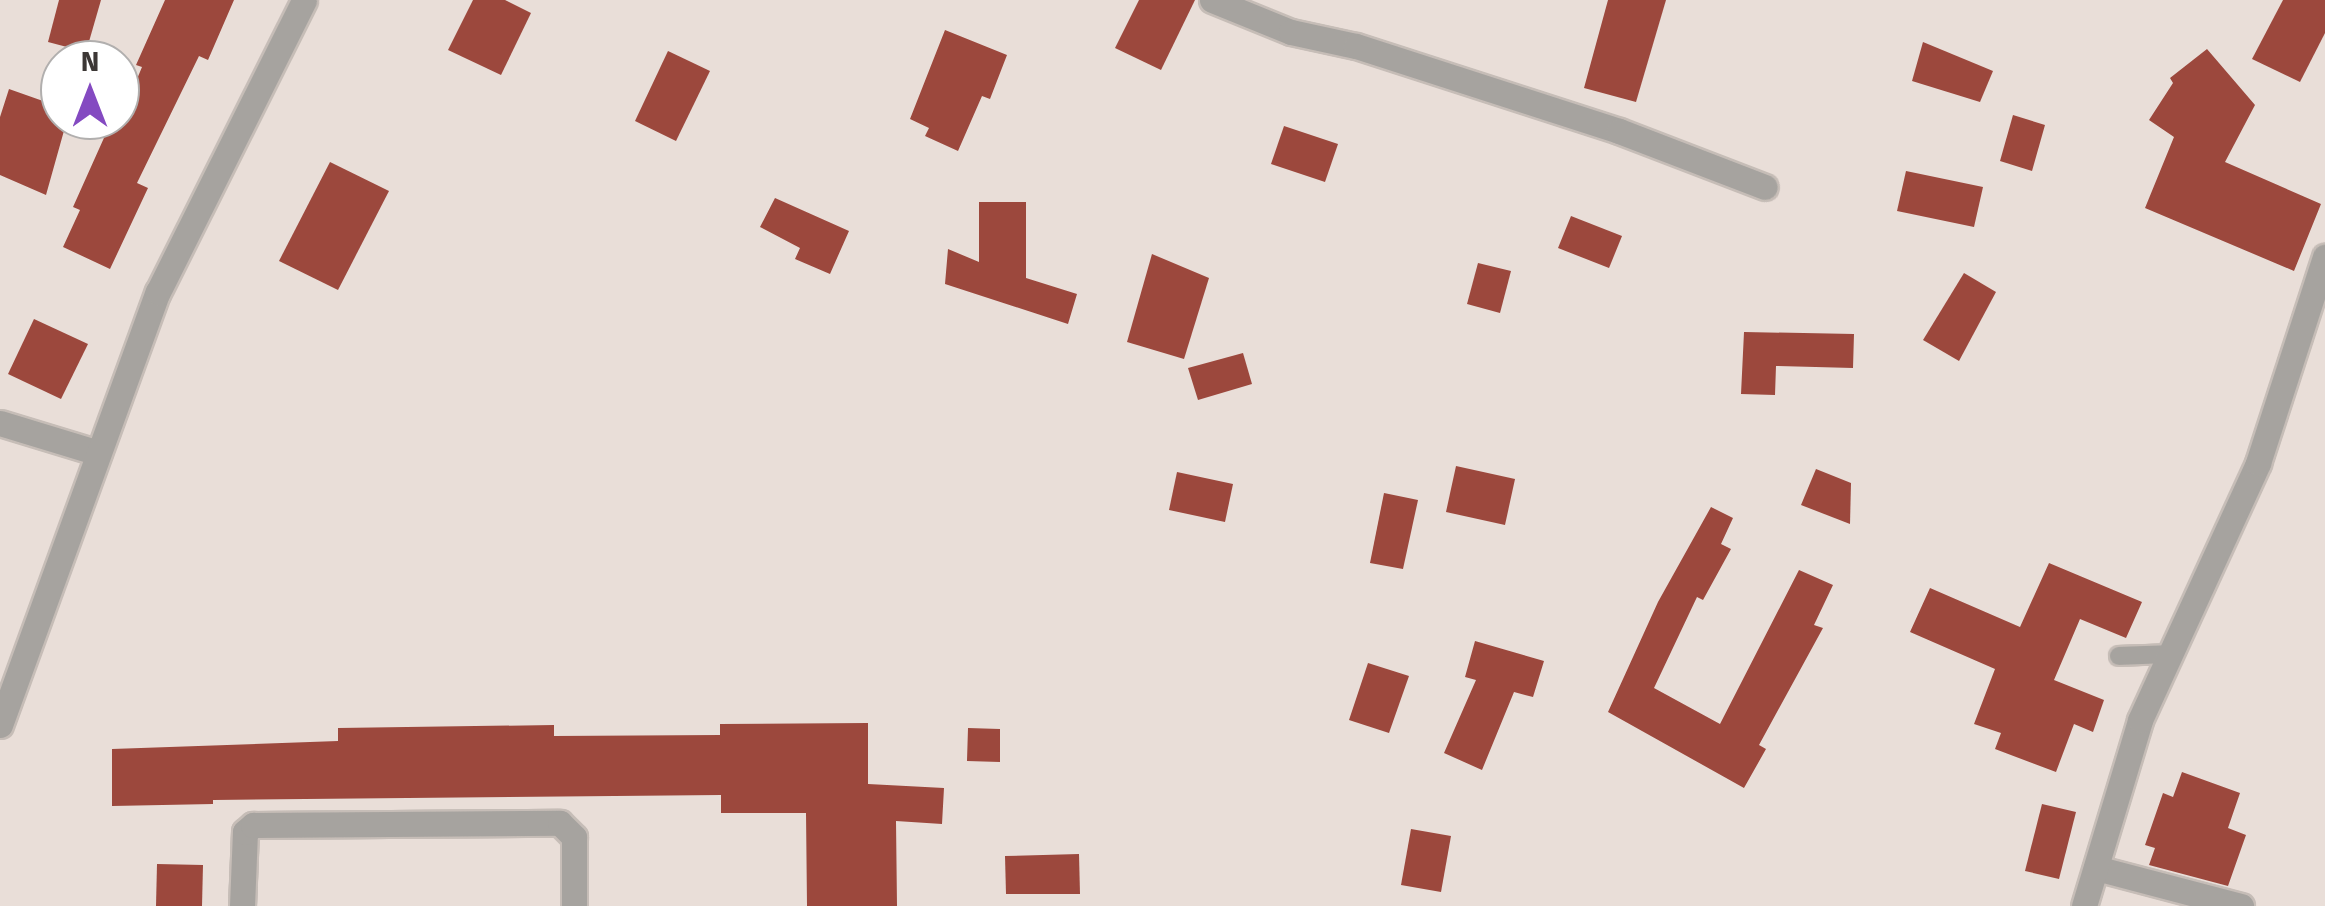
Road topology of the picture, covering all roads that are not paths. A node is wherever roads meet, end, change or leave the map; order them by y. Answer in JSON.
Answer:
{"nodes":[{"id":1,"x":304,"y":0,"type":"edge"},
{"id":2,"x":1212,"y":0,"type":"edge"},
{"id":3,"x":1765,"y":188,"type":"dead end"},
{"id":4,"x":2325,"y":257,"type":"edge"},
{"id":5,"x":0,"y":423,"type":"edge"},
{"id":6,"x":98,"y":453,"type":"junction"},
{"id":7,"x":2172,"y":654,"type":"junction"},
{"id":8,"x":2119,"y":656,"type":"dead end"},
{"id":9,"x":0,"y":725,"type":"edge"},
{"id":10,"x":2096,"y":868,"type":"junction"},
{"id":11,"x":242,"y":906,"type":"edge"},
{"id":12,"x":574,"y":906,"type":"edge"},
{"id":13,"x":2084,"y":906,"type":"edge"},
{"id":14,"x":2241,"y":906,"type":"edge"}],
"edges":[{"from":1,"to":6,"type":"street"},
{"from":2,"to":3,"type":"street"},
{"from":4,"to":7,"type":"street"},
{"from":5,"to":6,"type":"street"},
{"from":6,"to":9,"type":"street"},
{"from":7,"to":8,"type":"lane"},
{"from":7,"to":10,"type":"street"},
{"from":10,"to":13,"type":"street"},
{"from":10,"to":14,"type":"street"},
{"from":11,"to":12,"type":"street"}]}
